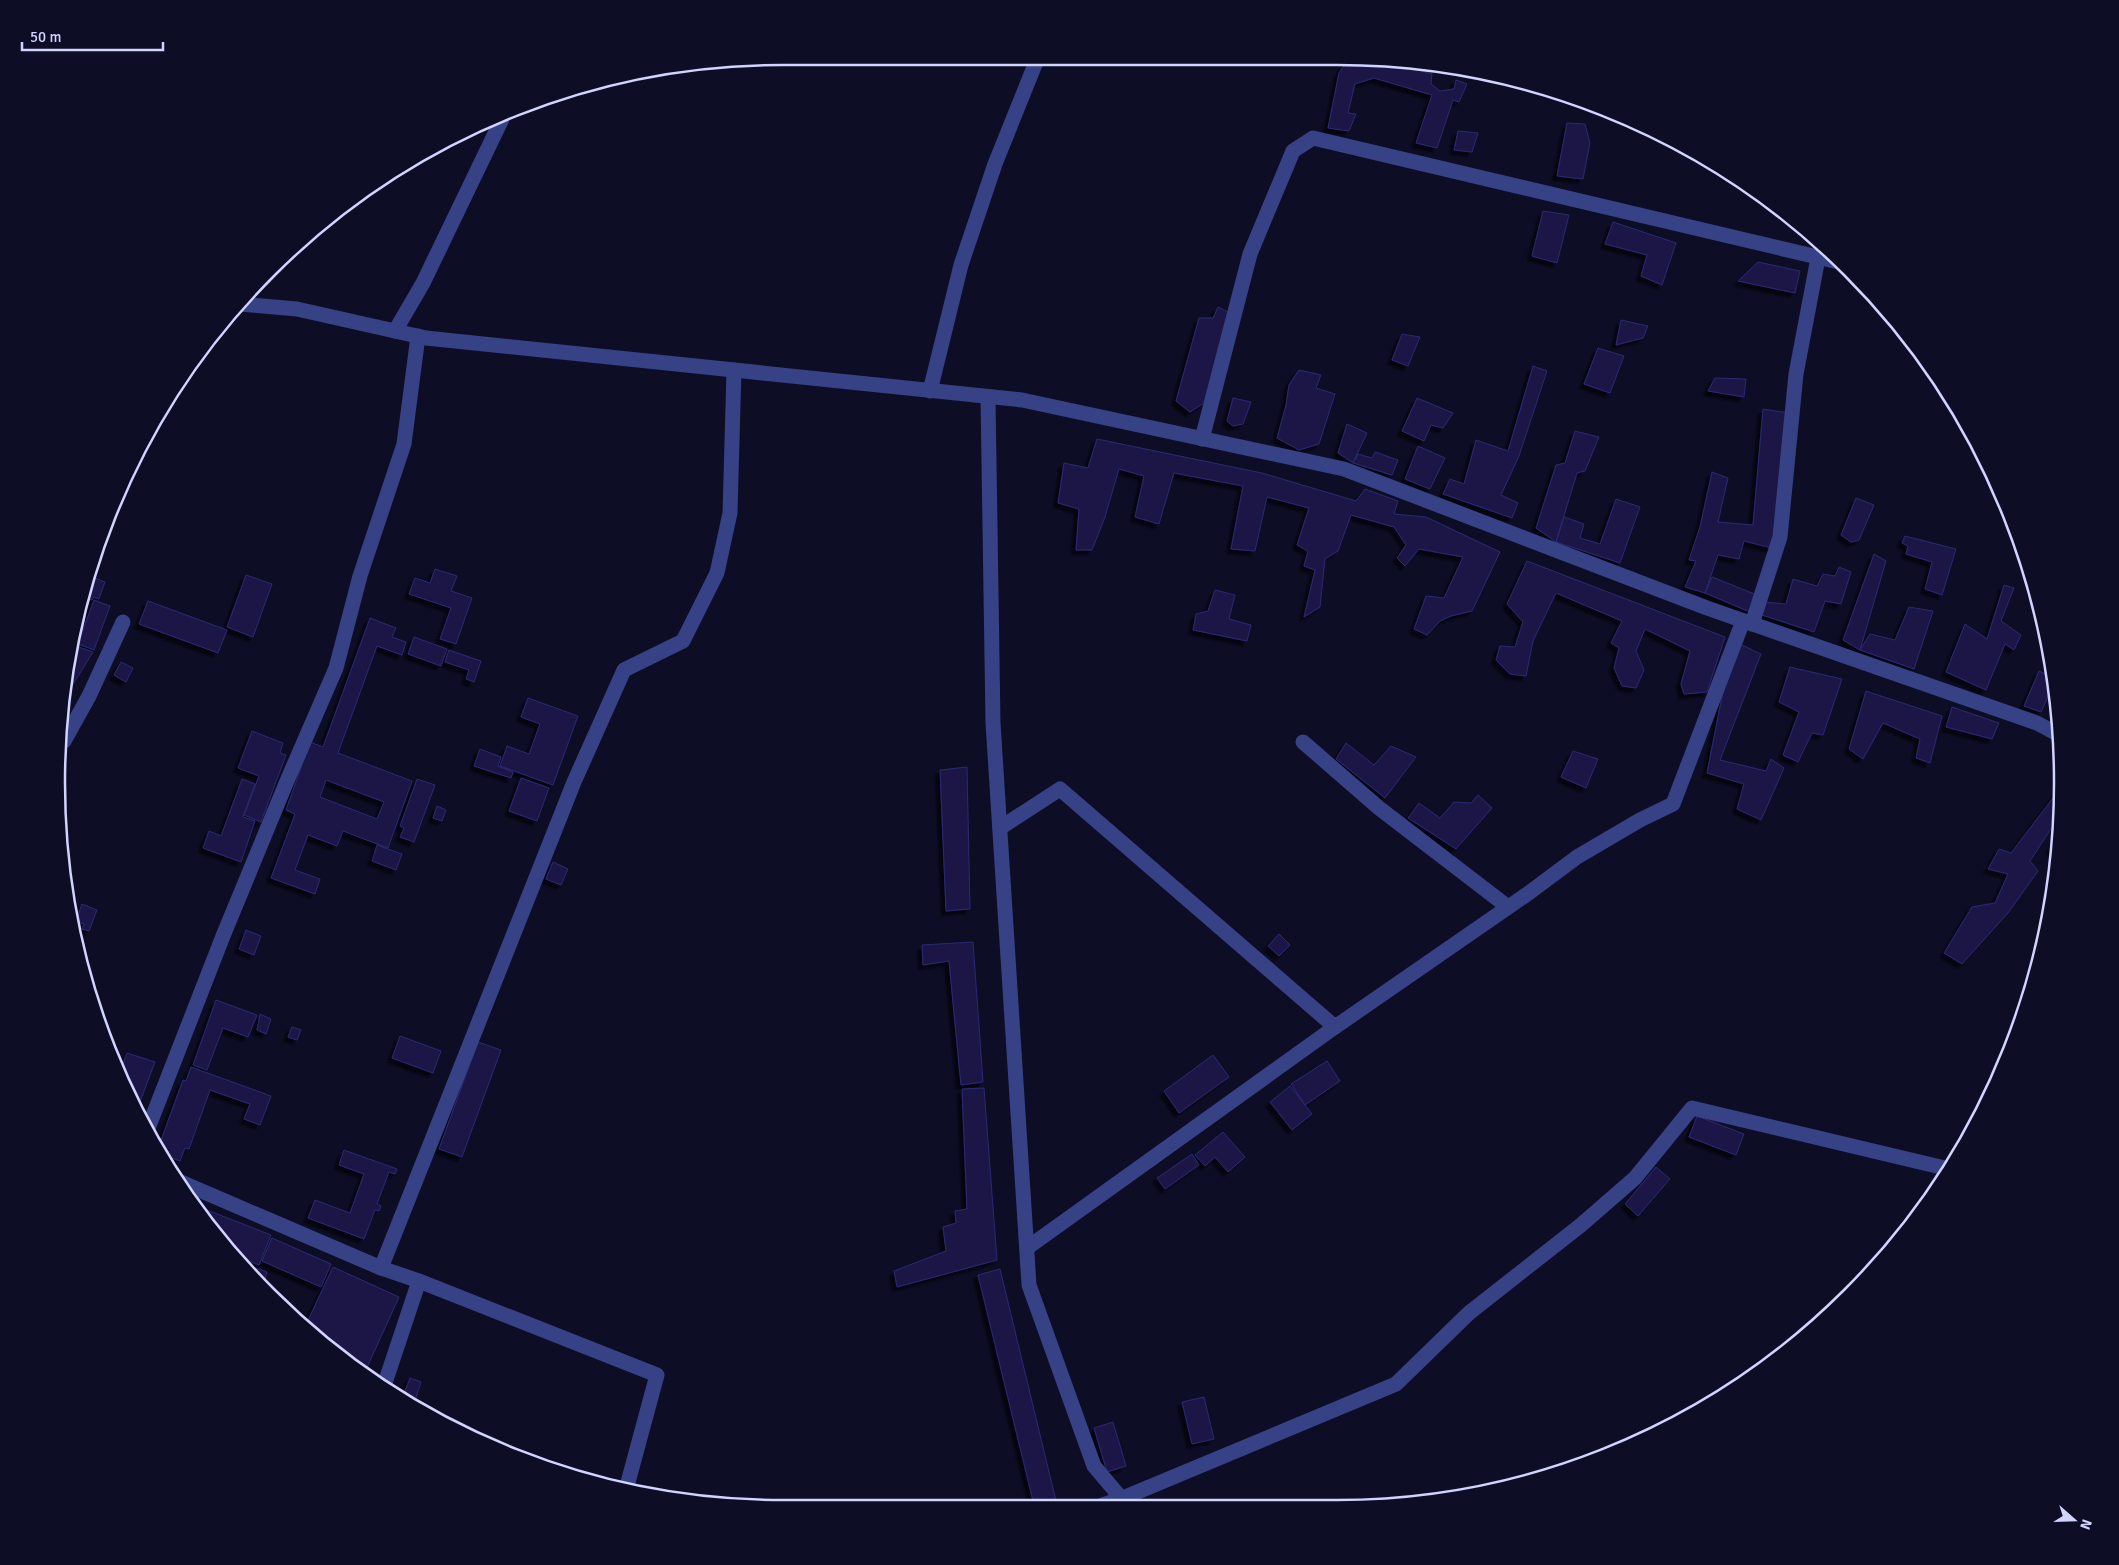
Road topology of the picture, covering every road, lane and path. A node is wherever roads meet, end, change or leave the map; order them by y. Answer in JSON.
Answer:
{"nodes":[{"id":1,"x":1035,"y":65,"type":"edge"},
{"id":2,"x":500,"y":124,"type":"edge"},
{"id":3,"x":1818,"y":258,"type":"junction"},
{"id":4,"x":1828,"y":260,"type":"edge"},
{"id":5,"x":247,"y":305,"type":"edge"},
{"id":6,"x":395,"y":331,"type":"junction"},
{"id":7,"x":418,"y":336,"type":"junction"},
{"id":8,"x":734,"y":370,"type":"junction"},
{"id":9,"x":930,"y":391,"type":"junction"},
{"id":10,"x":988,"y":397,"type":"junction"},
{"id":11,"x":1202,"y":439,"type":"junction"},
{"id":12,"x":123,"y":622,"type":"dead end"},
{"id":13,"x":1747,"y":622,"type":"junction"},
{"id":14,"x":2052,"y":731,"type":"edge"},
{"id":15,"x":67,"y":736,"type":"edge"},
{"id":16,"x":1302,"y":742,"type":"dead end"},
{"id":17,"x":1000,"y":828,"type":"junction"},
{"id":18,"x":1508,"y":907,"type":"junction"},
{"id":19,"x":1335,"y":1027,"type":"junction"},
{"id":20,"x":151,"y":1122,"type":"edge"},
{"id":21,"x":1942,"y":1167,"type":"edge"},
{"id":22,"x":197,"y":1197,"type":"edge"},
{"id":23,"x":1027,"y":1248,"type":"junction"},
{"id":24,"x":381,"y":1268,"type":"junction"},
{"id":25,"x":419,"y":1281,"type":"junction"},
{"id":26,"x":386,"y":1380,"type":"edge"},
{"id":27,"x":628,"y":1483,"type":"edge"},
{"id":28,"x":1124,"y":1500,"type":"edge"},
{"id":29,"x":1127,"y":1500,"type":"edge"}],
"edges":[{"from":1,"to":9,"type":"street"},
{"from":2,"to":6,"type":"street"},
{"from":3,"to":4,"type":"street"},
{"from":3,"to":11,"type":"street"},
{"from":3,"to":13,"type":"street"},
{"from":5,"to":6,"type":"street"},
{"from":6,"to":7,"type":"street"},
{"from":7,"to":8,"type":"street"},
{"from":7,"to":20,"type":"street"},
{"from":8,"to":9,"type":"street"},
{"from":8,"to":24,"type":"street"},
{"from":9,"to":10,"type":"street"},
{"from":10,"to":11,"type":"street"},
{"from":10,"to":17,"type":"street"},
{"from":11,"to":13,"type":"street"},
{"from":12,"to":15,"type":"street"},
{"from":13,"to":14,"type":"street"},
{"from":13,"to":18,"type":"street"},
{"from":16,"to":18,"type":"street"},
{"from":17,"to":19,"type":"street"},
{"from":17,"to":23,"type":"street"},
{"from":18,"to":19,"type":"street"},
{"from":19,"to":23,"type":"street"},
{"from":21,"to":29,"type":"street"},
{"from":22,"to":24,"type":"street"},
{"from":23,"to":28,"type":"street"},
{"from":24,"to":25,"type":"street"},
{"from":25,"to":26,"type":"street"},
{"from":25,"to":27,"type":"street"}]}
